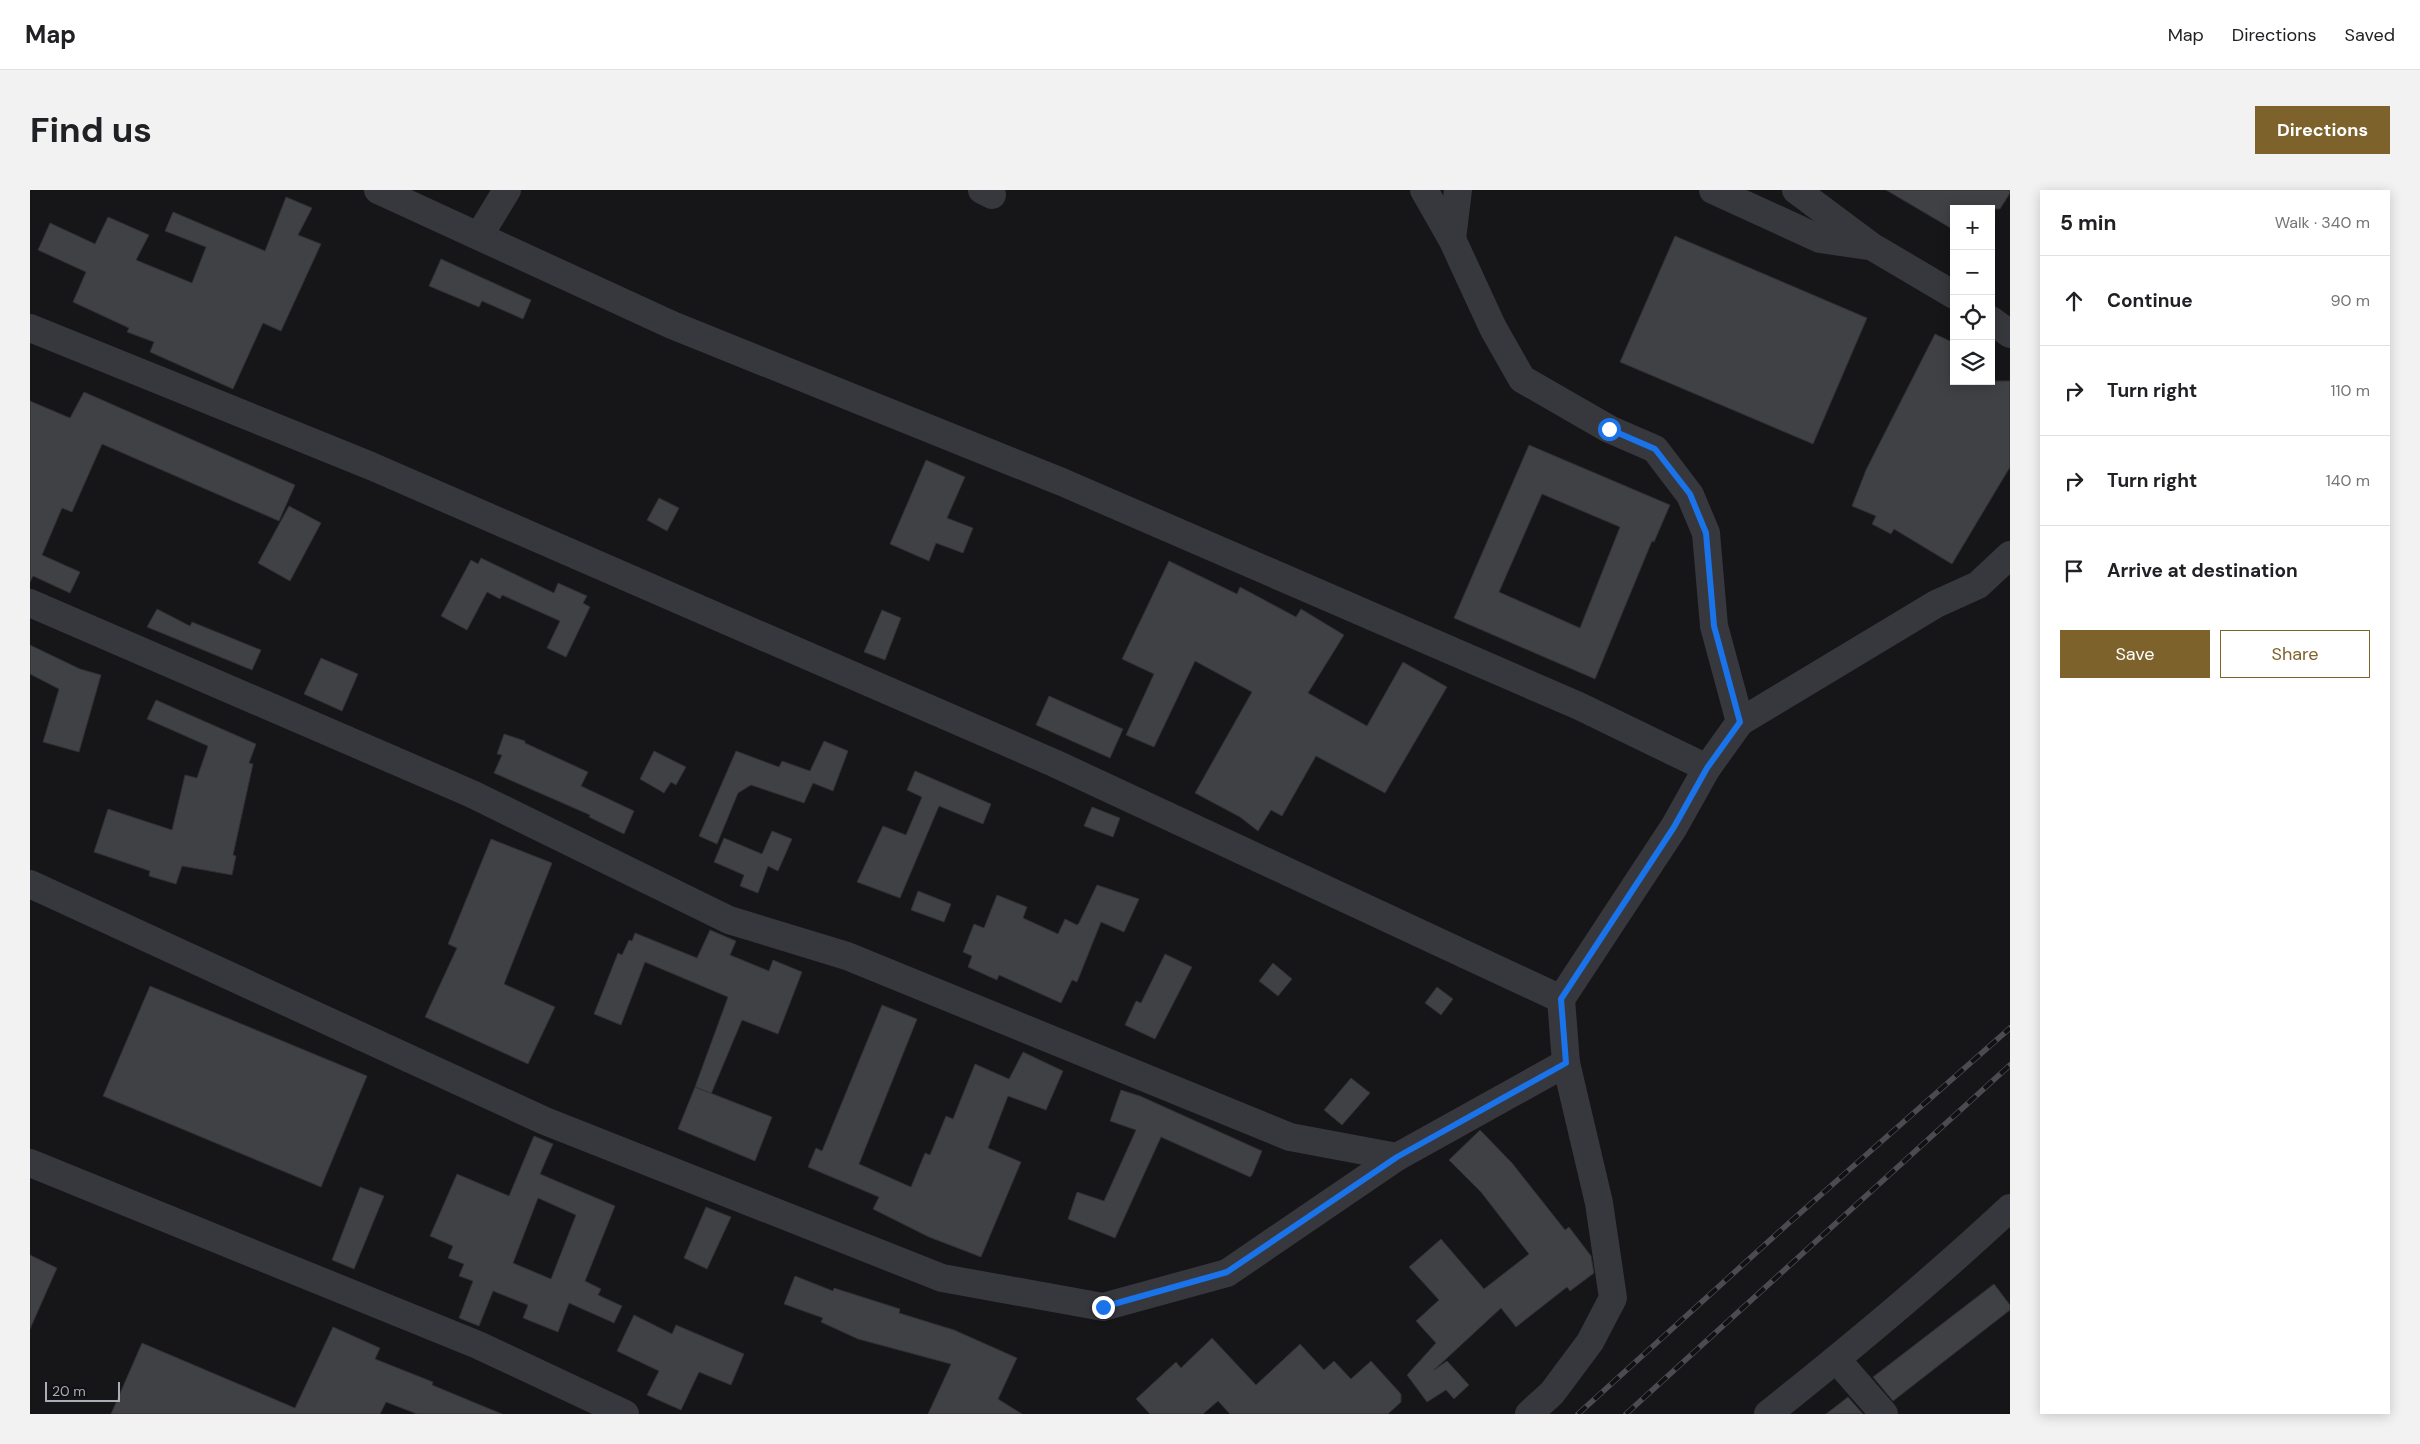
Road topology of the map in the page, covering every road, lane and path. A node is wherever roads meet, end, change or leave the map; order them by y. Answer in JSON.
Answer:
{"nodes":[{"id":1,"x":378,"y":190,"type":"edge"},
{"id":2,"x":507,"y":190,"type":"edge"},
{"id":3,"x":1424,"y":190,"type":"edge"},
{"id":4,"x":1458,"y":190,"type":"edge"},
{"id":5,"x":1713,"y":190,"type":"edge"},
{"id":6,"x":1796,"y":190,"type":"edge"},
{"id":7,"x":479,"y":236,"type":"junction"},
{"id":8,"x":1452,"y":239,"type":"junction"},
{"id":9,"x":1871,"y":246,"type":"junction"},
{"id":10,"x":1950,"y":293,"type":"edge"},
{"id":11,"x":30,"y":328,"type":"edge"},
{"id":12,"x":2010,"y":555,"type":"edge"},
{"id":13,"x":30,"y":603,"type":"edge"},
{"id":14,"x":1740,"y":722,"type":"junction"},
{"id":15,"x":1707,"y":768,"type":"junction"},
{"id":16,"x":30,"y":884,"type":"edge"},
{"id":17,"x":1561,"y":999,"type":"junction"},
{"id":18,"x":1566,"y":1063,"type":"junction"},
{"id":19,"x":1397,"y":1157,"type":"junction"},
{"id":20,"x":30,"y":1163,"type":"edge"},
{"id":21,"x":2010,"y":1208,"type":"edge"},
{"id":22,"x":1836,"y":1360,"type":"junction"},
{"id":23,"x":625,"y":1414,"type":"edge"},
{"id":24,"x":1528,"y":1414,"type":"edge"},
{"id":25,"x":1768,"y":1414,"type":"edge"},
{"id":26,"x":1884,"y":1414,"type":"edge"}],
"edges":[{"from":1,"to":7,"type":"street"},
{"from":2,"to":7,"type":"street"},
{"from":3,"to":8,"type":"street"},
{"from":4,"to":8,"type":"street"},
{"from":5,"to":9,"type":"street"},
{"from":6,"to":9,"type":"street"},
{"from":7,"to":15,"type":"street"},
{"from":8,"to":14,"type":"street"},
{"from":9,"to":10,"type":"street"},
{"from":11,"to":17,"type":"street"},
{"from":12,"to":14,"type":"street"},
{"from":13,"to":19,"type":"street"},
{"from":14,"to":15,"type":"street"},
{"from":15,"to":17,"type":"street"},
{"from":16,"to":19,"type":"street"},
{"from":17,"to":18,"type":"street"},
{"from":18,"to":19,"type":"street"},
{"from":18,"to":24,"type":"street"},
{"from":20,"to":23,"type":"street"},
{"from":21,"to":22,"type":"street"},
{"from":22,"to":25,"type":"street"},
{"from":22,"to":26,"type":"street"}]}
